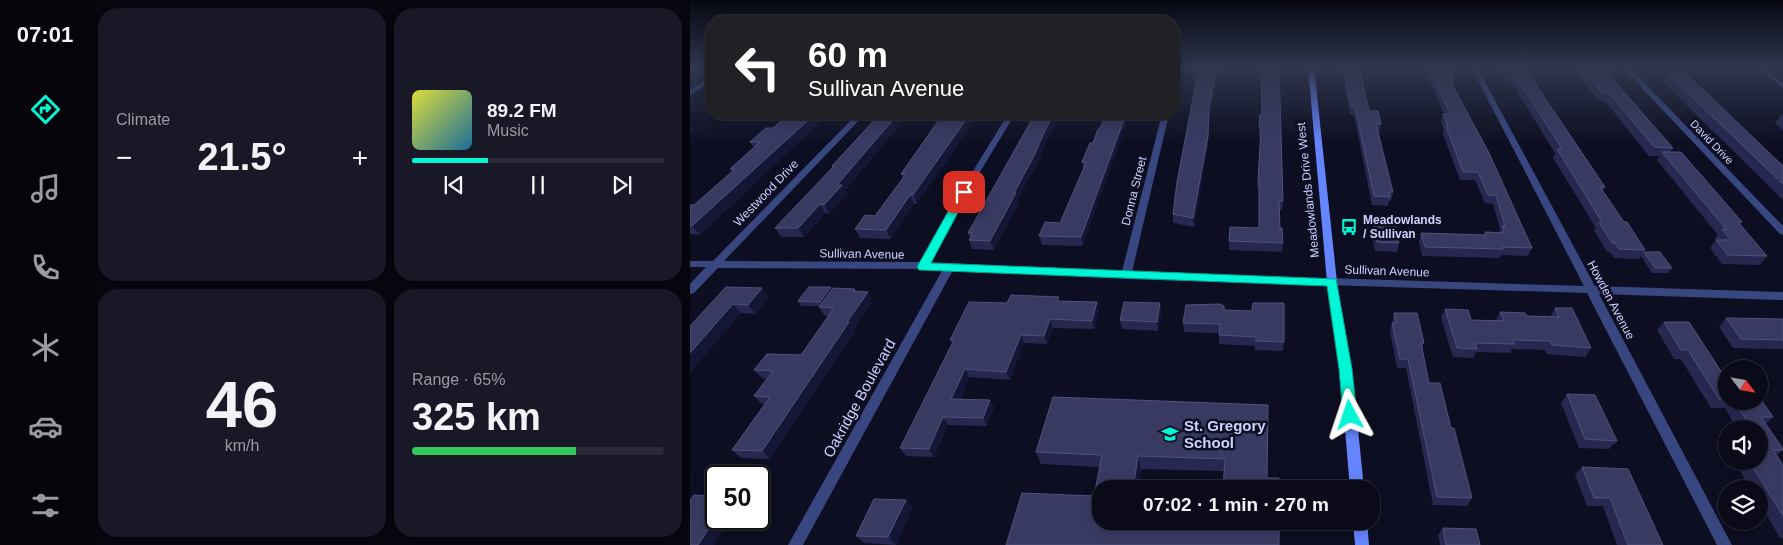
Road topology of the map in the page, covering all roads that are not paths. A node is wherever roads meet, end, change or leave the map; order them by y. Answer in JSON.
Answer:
{"nodes":[{"id":1,"x":1313,"y":92,"type":"edge"},
{"id":2,"x":1487,"y":92,"type":"edge"},
{"id":3,"x":1649,"y":92,"type":"edge"},
{"id":4,"x":855,"y":120,"type":"edge"},
{"id":5,"x":1008,"y":120,"type":"edge"},
{"id":6,"x":1165,"y":120,"type":"edge"},
{"id":7,"x":1783,"y":232,"type":"edge"},
{"id":8,"x":690,"y":264,"type":"edge"},
{"id":9,"x":714,"y":264,"type":"junction"},
{"id":10,"x":950,"y":266,"type":"junction"},
{"id":11,"x":923,"y":267,"type":"junction"},
{"id":12,"x":1126,"y":275,"type":"junction"},
{"id":13,"x":1332,"y":282,"type":"junction"},
{"id":14,"x":690,"y":290,"type":"edge"},
{"id":15,"x":1591,"y":290,"type":"junction"},
{"id":16,"x":1783,"y":296,"type":"edge"},
{"id":17,"x":1356,"y":480,"type":"edge"},
{"id":18,"x":1361,"y":530,"type":"edge"},
{"id":19,"x":795,"y":545,"type":"edge"},
{"id":20,"x":1362,"y":545,"type":"edge"},
{"id":21,"x":1725,"y":545,"type":"edge"}],
"edges":[{"from":1,"to":13,"type":"main road","name":"Meadowlands Drive West"},
{"from":2,"to":15,"type":"street","name":"Howden Avenue"},
{"from":3,"to":7,"type":"street","name":"David Drive"},
{"from":4,"to":9,"type":"street","name":"Westwood Drive"},
{"from":5,"to":11,"type":"street"},
{"from":6,"to":12,"type":"street","name":"Donna Street"},
{"from":8,"to":9,"type":"street","name":"Sullivan Avenue"},
{"from":9,"to":11,"type":"street","name":"Sullivan Avenue"},
{"from":9,"to":14,"type":"street","name":"Westwood Drive"},
{"from":10,"to":11,"type":"street","name":"Sullivan Avenue"},
{"from":10,"to":12,"type":"street","name":"Sullivan Avenue"},
{"from":10,"to":19,"type":"street","name":"Oakridge Boulevard"},
{"from":12,"to":13,"type":"street","name":"Sullivan Avenue"},
{"from":13,"to":15,"type":"street","name":"Sullivan Avenue"},
{"from":13,"to":17,"type":"main road","name":"Meadowlands Drive West"},
{"from":15,"to":16,"type":"street","name":"Sullivan Avenue"},
{"from":15,"to":21,"type":"street","name":"Howden Avenue"},
{"from":18,"to":20,"type":"main road"}]}
